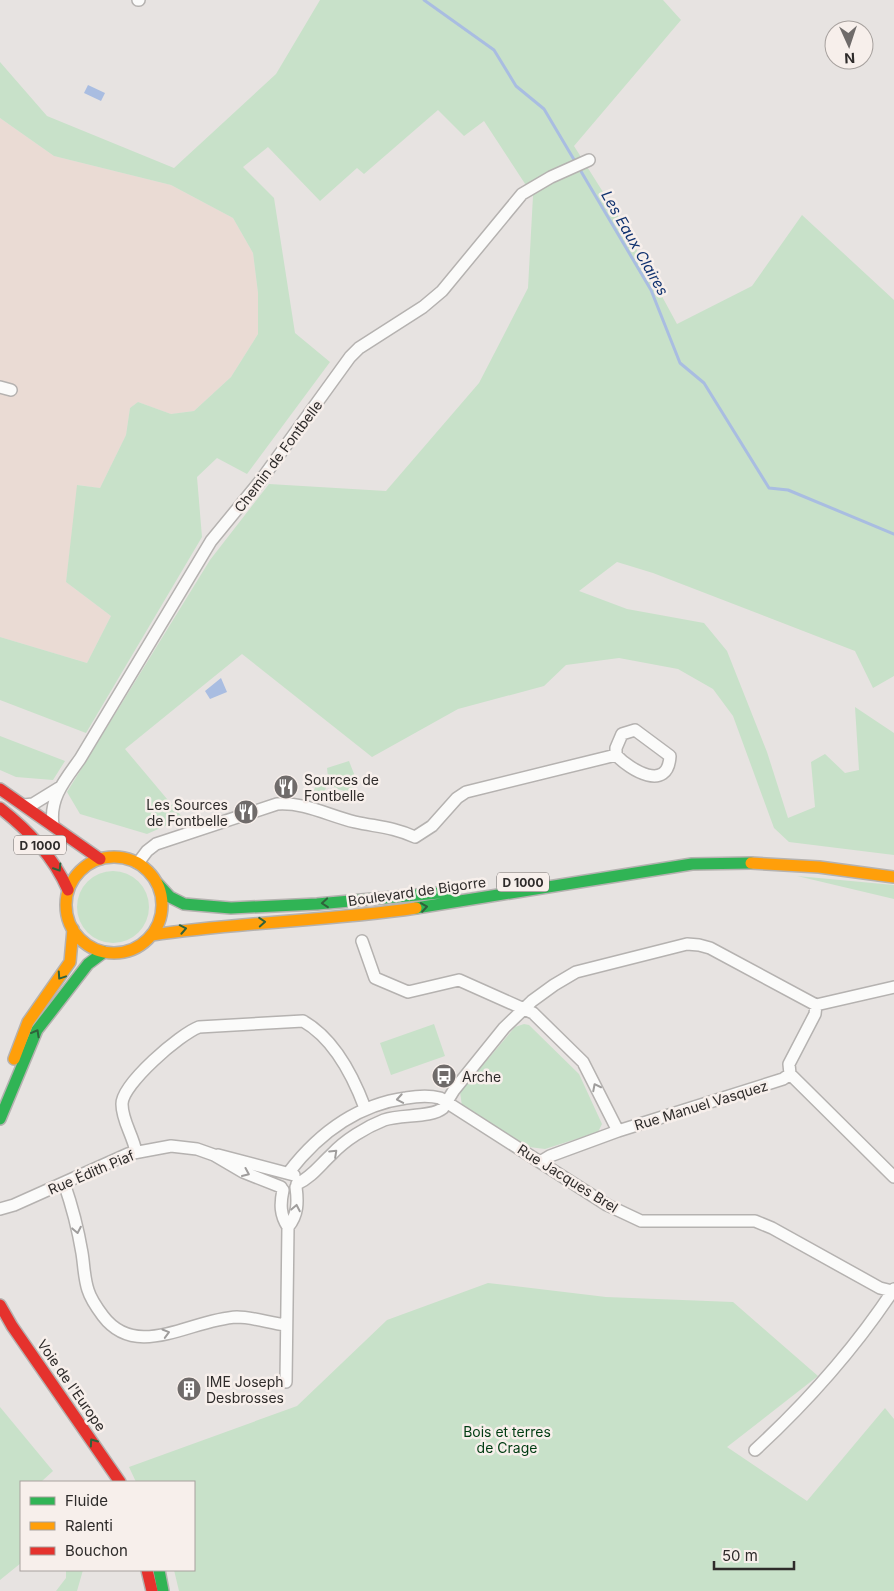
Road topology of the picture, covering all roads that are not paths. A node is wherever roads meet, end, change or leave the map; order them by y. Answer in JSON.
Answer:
{"nodes":[{"id":1,"x":587,"y":161,"type":"dead end"},
{"id":2,"x":616,"y":755,"type":"junction"},
{"id":3,"x":59,"y":788,"type":"junction"},
{"id":4,"x":0,"y":789,"type":"edge"},
{"id":5,"x":24,"y":805,"type":"junction"},
{"id":6,"x":0,"y":808,"type":"edge"},
{"id":7,"x":53,"y":825,"type":"junction"},
{"id":8,"x":100,"y":859,"type":"junction"},
{"id":9,"x":138,"y":863,"type":"junction"},
{"id":10,"x":894,"y":870,"type":"edge"},
{"id":11,"x":894,"y":878,"type":"edge"},
{"id":12,"x":158,"y":884,"type":"junction"},
{"id":13,"x":68,"y":890,"type":"junction"},
{"id":14,"x":72,"y":929,"type":"junction"},
{"id":15,"x":152,"y":935,"type":"junction"},
{"id":16,"x":362,"y":940,"type":"dead end"},
{"id":17,"x":104,"y":952,"type":"junction"},
{"id":18,"x":894,"y":987,"type":"edge"},
{"id":19,"x":816,"y":1005,"type":"junction"},
{"id":20,"x":524,"y":1009,"type":"junction"},
{"id":21,"x":790,"y":1074,"type":"junction"},
{"id":22,"x":446,"y":1104,"type":"junction"},
{"id":23,"x":365,"y":1108,"type":"junction"},
{"id":24,"x":2,"y":1115,"type":"edge"},
{"id":25,"x":618,"y":1131,"type":"junction"},
{"id":26,"x":136,"y":1152,"type":"junction"},
{"id":27,"x":214,"y":1155,"type":"junction"},
{"id":28,"x":540,"y":1162,"type":"junction"},
{"id":29,"x":287,"y":1172,"type":"junction"},
{"id":30,"x":894,"y":1177,"type":"edge"},
{"id":31,"x":64,"y":1183,"type":"junction"},
{"id":32,"x":296,"y":1185,"type":"junction"},
{"id":33,"x":282,"y":1189,"type":"junction"},
{"id":34,"x":0,"y":1209,"type":"edge"},
{"id":35,"x":288,"y":1227,"type":"junction"},
{"id":36,"x":893,"y":1290,"type":"edge"},
{"id":37,"x":0,"y":1305,"type":"edge"},
{"id":38,"x":0,"y":1322,"type":"edge"},
{"id":39,"x":286,"y":1325,"type":"junction"},
{"id":40,"x":286,"y":1382,"type":"dead end"},
{"id":41,"x":755,"y":1450,"type":"dead end"},
{"id":42,"x":107,"y":1481,"type":"edge"},
{"id":43,"x":119,"y":1481,"type":"edge"},
{"id":44,"x":147,"y":1571,"type":"edge"},
{"id":45,"x":159,"y":1571,"type":"edge"},
{"id":46,"x":152,"y":1591,"type":"edge"},
{"id":47,"x":163,"y":1591,"type":"edge"}],
"edges":[{"from":1,"to":3,"type":"street","name":"Chemin de Fontbelle"},
{"from":2,"to":2,"type":"street"},
{"from":2,"to":9,"type":"street"},
{"from":3,"to":5,"type":"street"},
{"from":3,"to":7,"type":"street","name":"Chemin de Fontbelle"},
{"from":4,"to":5,"type":"main road","number":"D 1000"},
{"from":5,"to":7,"type":"main road","number":"D 1000"},
{"from":6,"to":13,"type":"main road","number":"D 1000","one_way":true},
{"from":7,"to":8,"type":"main road","number":"D 1000"},
{"from":8,"to":9,"type":"main road"},
{"from":8,"to":13,"type":"main road"},
{"from":9,"to":12,"type":"main road"},
{"from":10,"to":12,"type":"main road","name":"Boulevard de Bigorre","number":"D 1000","one_way":true},
{"from":15,"to":11,"type":"main road","name":"Boulevard de Bigorre","number":"D 1000","one_way":true},
{"from":12,"to":15,"type":"main road"},
{"from":13,"to":14,"type":"main road"},
{"from":14,"to":17,"type":"main road"},
{"from":14,"to":24,"type":"main road","one_way":true},
{"from":15,"to":17,"type":"main road"},
{"from":16,"to":20,"type":"street"},
{"from":24,"to":17,"type":"main road","one_way":true},
{"from":18,"to":19,"type":"street"},
{"from":19,"to":20,"type":"street"},
{"from":19,"to":21,"type":"street"},
{"from":20,"to":22,"type":"street"},
{"from":25,"to":20,"type":"street","one_way":true},
{"from":21,"to":25,"type":"street","name":"Rue Manuel Vasquez"},
{"from":21,"to":30,"type":"street"},
{"from":22,"to":23,"type":"street","name":"Rue Jacques Brel","one_way":true},
{"from":22,"to":28,"type":"street","name":"Rue Jacques Brel"},
{"from":32,"to":22,"type":"street","one_way":true},
{"from":23,"to":26,"type":"street"},
{"from":23,"to":29,"type":"street","name":"Rue Jacques Brel"},
{"from":25,"to":28,"type":"street","name":"Rue Manuel Vasquez"},
{"from":26,"to":27,"type":"street","name":"Rue Édith Piaf"},
{"from":26,"to":31,"type":"street","name":"Rue Édith Piaf"},
{"from":27,"to":29,"type":"street","name":"Rue Édith Piaf"},
{"from":27,"to":33,"type":"street","name":"Rue Édith Piaf","one_way":true},
{"from":28,"to":36,"type":"street","name":"Rue Jacques Brel"},
{"from":29,"to":32,"type":"street"},
{"from":29,"to":33,"type":"street"},
{"from":31,"to":34,"type":"street","name":"Rue Édith Piaf"},
{"from":31,"to":39,"type":"street","one_way":true},
{"from":32,"to":33,"type":"street"},
{"from":35,"to":32,"type":"street","one_way":true},
{"from":33,"to":35,"type":"street"},
{"from":35,"to":39,"type":"street"},
{"from":36,"to":41,"type":"street"},
{"from":43,"to":37,"type":"main road","name":"Voie de l'Europe","one_way":true},
{"from":38,"to":42,"type":"main road","name":"Voie de l'Europe"},
{"from":39,"to":40,"type":"street"},
{"from":44,"to":46,"type":"main road"},
{"from":45,"to":47,"type":"main road"}]}
